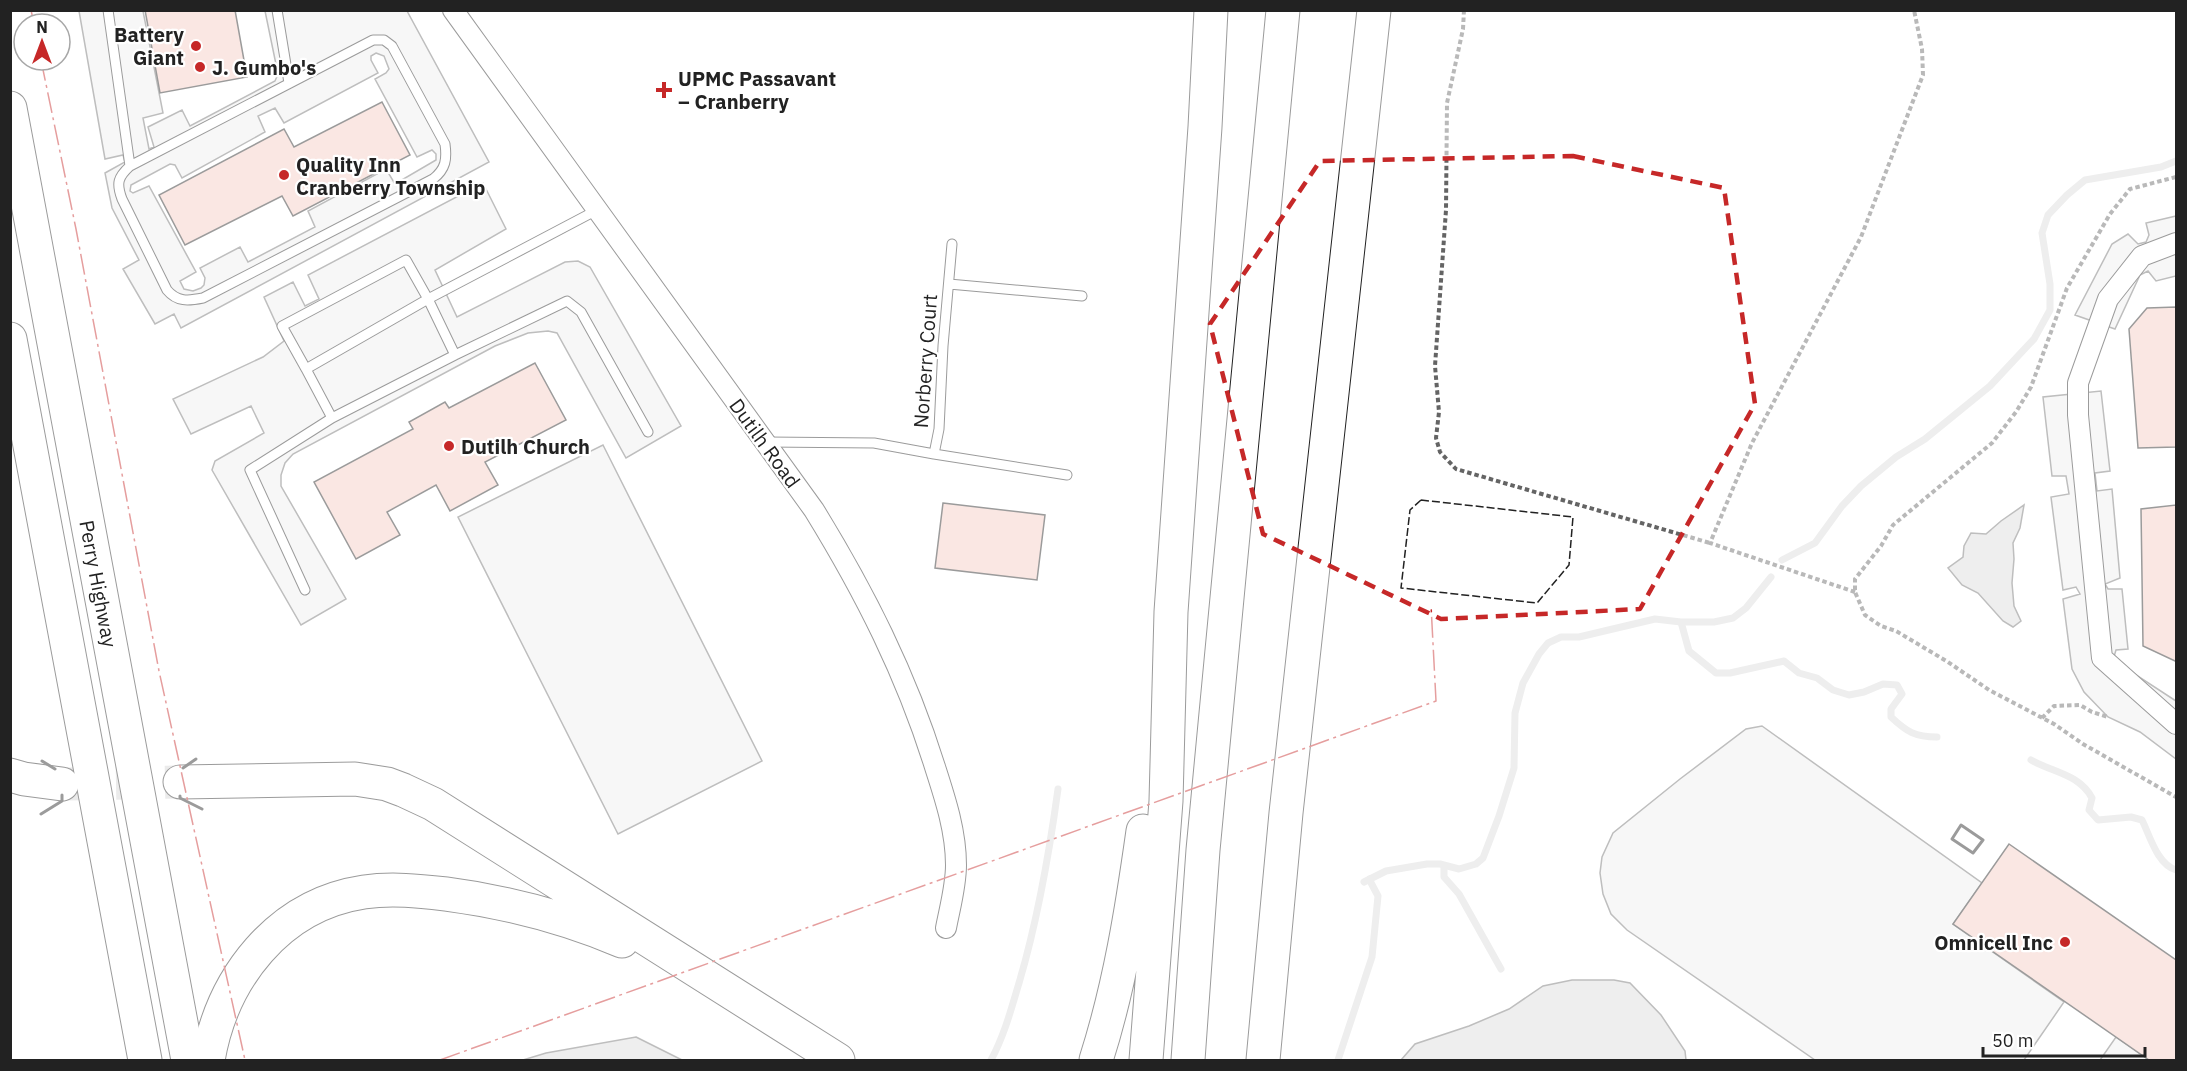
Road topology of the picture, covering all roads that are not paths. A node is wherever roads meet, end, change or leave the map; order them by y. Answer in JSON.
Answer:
{"nodes":[{"id":1,"x":108,"y":10,"type":"edge"},
{"id":2,"x":277,"y":10,"type":"edge"},
{"id":3,"x":453,"y":10,"type":"edge"},
{"id":4,"x":1211,"y":10,"type":"edge"},
{"id":5,"x":1283,"y":10,"type":"edge"},
{"id":6,"x":1374,"y":10,"type":"edge"},
{"id":7,"x":289,"y":83,"type":"junction"},
{"id":8,"x":10,"y":108,"type":"edge"},
{"id":9,"x":130,"y":166,"type":"junction"},
{"id":10,"x":597,"y":210,"type":"junction"},
{"id":11,"x":2176,"y":243,"type":"edge"},
{"id":12,"x":952,"y":244,"type":"dead end"},
{"id":13,"x":948,"y":284,"type":"junction"},
{"id":14,"x":1082,"y":296,"type":"dead end"},
{"id":15,"x":428,"y":299,"type":"junction"},
{"id":16,"x":10,"y":339,"type":"edge"},
{"id":17,"x":455,"y":355,"type":"junction"},
{"id":18,"x":306,"y":369,"type":"junction"},
{"id":19,"x":332,"y":418,"type":"junction"},
{"id":20,"x":648,"y":432,"type":"dead end"},
{"id":21,"x":765,"y":442,"type":"junction"},
{"id":22,"x":934,"y":454,"type":"junction"},
{"id":23,"x":1067,"y":475,"type":"dead end"},
{"id":24,"x":305,"y":590,"type":"dead end"},
{"id":25,"x":1171,"y":612,"type":"junction"},
{"id":26,"x":2176,"y":724,"type":"edge"},
{"id":27,"x":10,"y":775,"type":"edge"},
{"id":28,"x":180,"y":782,"type":"tunnel mouth"},
{"id":29,"x":62,"y":784,"type":"tunnel mouth"},
{"id":30,"x":946,"y":928,"type":"dead end"},
{"id":31,"x":719,"y":985,"type":"junction"},
{"id":32,"x":145,"y":1060,"type":"edge"},
{"id":33,"x":188,"y":1060,"type":"edge"},
{"id":34,"x":208,"y":1060,"type":"edge"},
{"id":35,"x":838,"y":1060,"type":"edge"},
{"id":36,"x":1096,"y":1060,"type":"edge"},
{"id":37,"x":1146,"y":1060,"type":"edge"},
{"id":38,"x":1188,"y":1060,"type":"edge"},
{"id":39,"x":1263,"y":1060,"type":"edge"}],
"edges":[{"from":1,"to":9,"type":"lane"},
{"from":2,"to":7,"type":"lane"},
{"from":3,"to":10,"type":"street","name":"Dutilh Road"},
{"from":4,"to":25,"type":"highway"},
{"from":5,"to":38,"type":"highway"},
{"from":6,"to":39,"type":"highway"},
{"from":7,"to":9,"type":"lane"},
{"from":7,"to":9,"type":"lane"},
{"from":8,"to":33,"type":"highway","name":"Perry Highway"},
{"from":10,"to":15,"type":"lane"},
{"from":10,"to":21,"type":"street","name":"Dutilh Road"},
{"from":11,"to":26,"type":"street"},
{"from":12,"to":13,"type":"lane","name":"Norberry Court"},
{"from":13,"to":14,"type":"lane"},
{"from":13,"to":22,"type":"lane","name":"Norberry Court"},
{"from":15,"to":17,"type":"lane"},
{"from":15,"to":18,"type":"lane"},
{"from":15,"to":18,"type":"lane"},
{"from":16,"to":32,"type":"highway"},
{"from":17,"to":19,"type":"lane"},
{"from":17,"to":20,"type":"lane"},
{"from":18,"to":19,"type":"lane"},
{"from":19,"to":24,"type":"lane"},
{"from":21,"to":22,"type":"lane","name":"Norberry Court"},
{"from":21,"to":30,"type":"street","name":"Dutilh Road"},
{"from":22,"to":23,"type":"lane"},
{"from":25,"to":36,"type":"highway"},
{"from":25,"to":37,"type":"highway"},
{"from":27,"to":29,"type":"highway"},
{"from":28,"to":31,"type":"highway"},
{"from":31,"to":34,"type":"highway"},
{"from":31,"to":35,"type":"highway"}]}
